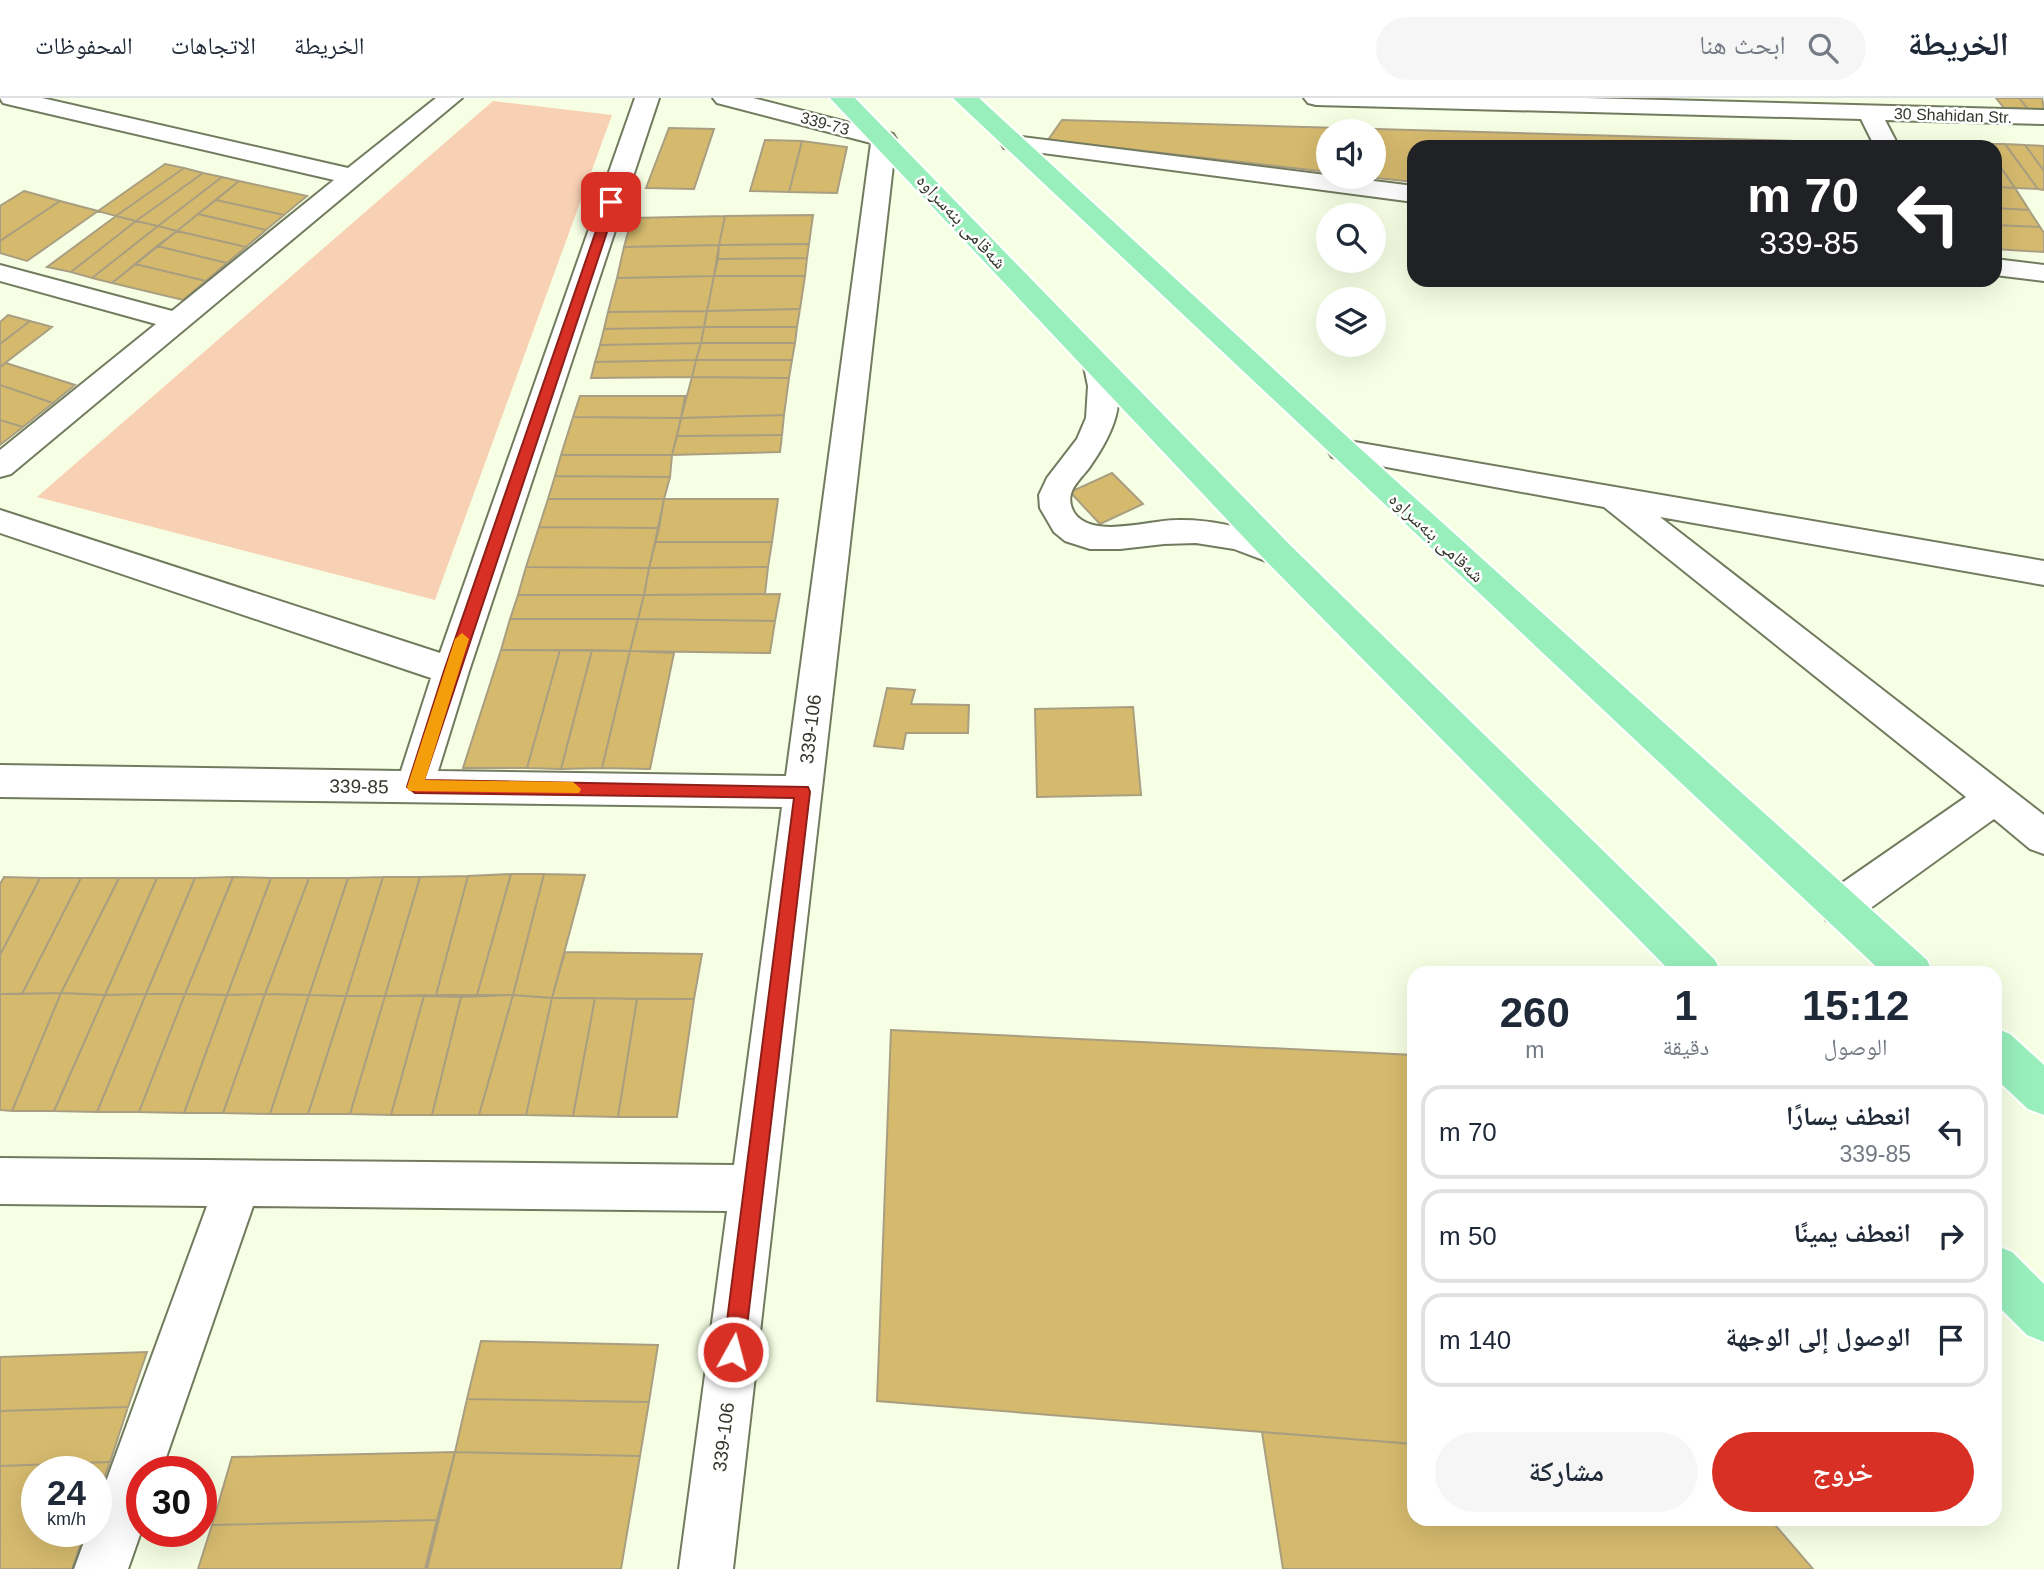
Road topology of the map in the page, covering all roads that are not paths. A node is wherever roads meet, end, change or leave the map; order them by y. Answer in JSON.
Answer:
{"nodes":[{"id":1,"x":11,"y":98,"type":"edge"},
{"id":2,"x":450,"y":98,"type":"edge"},
{"id":3,"x":647,"y":98,"type":"edge"},
{"id":4,"x":725,"y":98,"type":"edge"},
{"id":5,"x":842,"y":98,"type":"edge"},
{"id":6,"x":965,"y":98,"type":"edge"},
{"id":7,"x":1316,"y":98,"type":"edge"},
{"id":8,"x":1870,"y":113,"type":"junction"},
{"id":9,"x":2044,"y":117,"type":"edge"},
{"id":10,"x":884,"y":138,"type":"junction"},
{"id":11,"x":1884,"y":140,"type":"edge"},
{"id":12,"x":1013,"y":144,"type":"junction"},
{"id":13,"x":354,"y":177,"type":"junction"},
{"id":14,"x":1407,"y":193,"type":"edge"},
{"id":15,"x":2002,"y":268,"type":"edge"},
{"id":16,"x":0,"y":273,"type":"edge"},
{"id":17,"x":2044,"y":273,"type":"edge"},
{"id":18,"x":178,"y":321,"type":"junction"},
{"id":19,"x":1098,"y":367,"type":"junction"},
{"id":20,"x":1343,"y":450,"type":"junction"},
{"id":21,"x":0,"y":466,"type":"edge"},
{"id":22,"x":1612,"y":496,"type":"junction"},
{"id":23,"x":0,"y":521,"type":"edge"},
{"id":24,"x":1279,"y":554,"type":"junction"},
{"id":25,"x":2044,"y":573,"type":"edge"},
{"id":26,"x":451,"y":671,"type":"junction"},
{"id":27,"x":0,"y":781,"type":"edge"},
{"id":28,"x":415,"y":787,"type":"junction"},
{"id":29,"x":802,"y":792,"type":"junction"},
{"id":30,"x":1994,"y":798,"type":"junction"},
{"id":31,"x":2044,"y":837,"type":"edge"},
{"id":32,"x":1840,"y":907,"type":"junction"},
{"id":33,"x":1693,"y":966,"type":"edge"},
{"id":34,"x":1904,"y":966,"type":"edge"},
{"id":35,"x":2002,"y":1055,"type":"edge"},
{"id":36,"x":2044,"y":1094,"type":"edge"},
{"id":37,"x":0,"y":1181,"type":"edge"},
{"id":38,"x":237,"y":1183,"type":"junction"},
{"id":39,"x":754,"y":1188,"type":"junction"},
{"id":40,"x":2002,"y":1276,"type":"edge"},
{"id":41,"x":2044,"y":1318,"type":"edge"},
{"id":42,"x":101,"y":1569,"type":"edge"},
{"id":43,"x":706,"y":1569,"type":"edge"}],
"edges":[{"from":1,"to":13,"type":"street"},
{"from":2,"to":13,"type":"street"},
{"from":3,"to":26,"type":"street"},
{"from":4,"to":10,"type":"street","name":"339-73"},
{"from":5,"to":10,"type":"main road","name":"شەقامی بنەسراوە"},
{"from":6,"to":12,"type":"main road","name":"شەقامی بنەسراوە"},
{"from":7,"to":8,"type":"street","name":"30 Shahidan Str."},
{"from":8,"to":9,"type":"street","name":"30 Shahidan Str."},
{"from":8,"to":11,"type":"street"},
{"from":10,"to":19,"type":"main road","name":"شەقامی بنەسراوە"},
{"from":10,"to":29,"type":"street","name":"339-106"},
{"from":12,"to":14,"type":"street"},
{"from":12,"to":20,"type":"main road","name":"شەقامی بنەسراوە"},
{"from":13,"to":18,"type":"street"},
{"from":15,"to":17,"type":"street"},
{"from":16,"to":18,"type":"street"},
{"from":18,"to":21,"type":"street"},
{"from":19,"to":24,"type":"main road","name":"شەقامی بنەسراوە"},
{"from":19,"to":24,"type":"street"},
{"from":20,"to":22,"type":"street"},
{"from":20,"to":32,"type":"main road","name":"شەقامی بنەسراوە"},
{"from":22,"to":25,"type":"street"},
{"from":22,"to":30,"type":"street"},
{"from":23,"to":26,"type":"street"},
{"from":24,"to":33,"type":"main road","name":"شەقامی بنەسراوە"},
{"from":26,"to":28,"type":"street"},
{"from":27,"to":28,"type":"street","name":"339-85"},
{"from":28,"to":29,"type":"street","name":"339-85"},
{"from":29,"to":39,"type":"street","name":"339-106"},
{"from":30,"to":31,"type":"street"},
{"from":30,"to":32,"type":"street"},
{"from":32,"to":34,"type":"main road","name":"شەقامی بنەسراوە"},
{"from":35,"to":36,"type":"main road"},
{"from":37,"to":38,"type":"street"},
{"from":38,"to":39,"type":"street"},
{"from":38,"to":42,"type":"street"},
{"from":39,"to":43,"type":"street","name":"339-106"},
{"from":40,"to":41,"type":"main road"}]}
